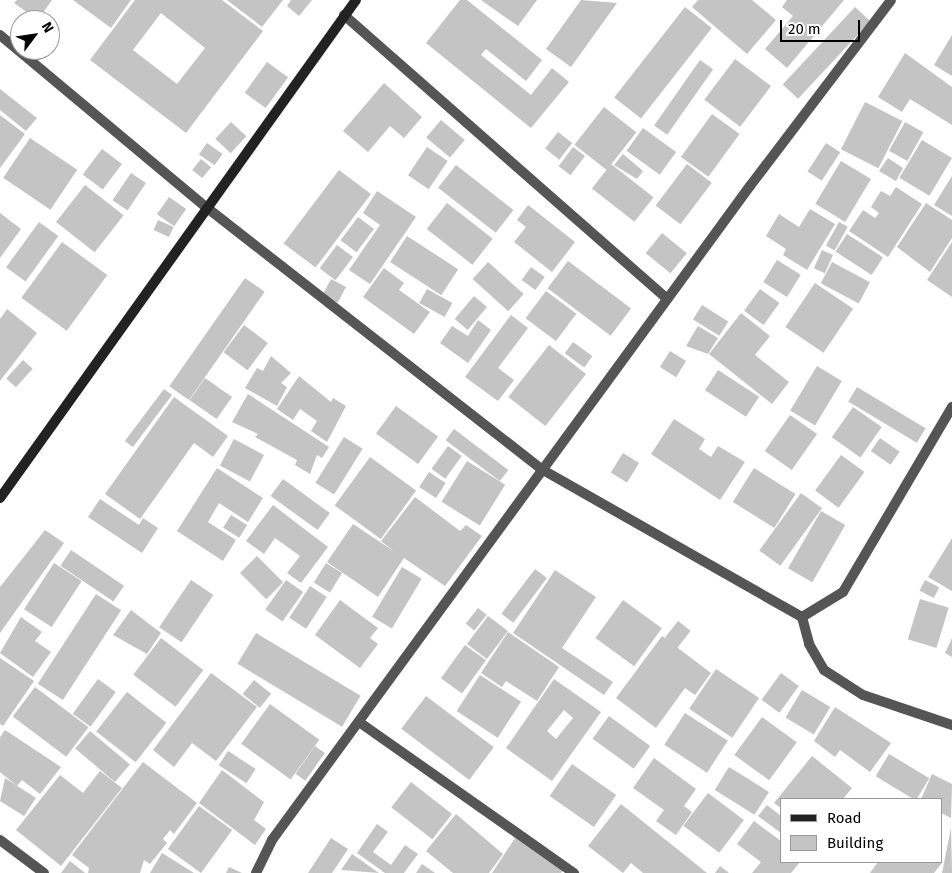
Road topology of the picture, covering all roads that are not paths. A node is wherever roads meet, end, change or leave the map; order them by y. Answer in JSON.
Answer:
{"nodes":[{"id":1,"x":356,"y":0,"type":"edge"},
{"id":2,"x":892,"y":0,"type":"edge"},
{"id":3,"x":344,"y":16,"type":"junction"},
{"id":4,"x":0,"y":35,"type":"edge"},
{"id":5,"x":206,"y":207,"type":"junction"},
{"id":6,"x":667,"y":299,"type":"junction"},
{"id":7,"x":952,"y":407,"type":"edge"},
{"id":8,"x":543,"y":470,"type":"junction"},
{"id":9,"x":0,"y":498,"type":"edge"},
{"id":10,"x":802,"y":617,"type":"junction"},
{"id":11,"x":359,"y":722,"type":"junction"},
{"id":12,"x":952,"y":725,"type":"edge"},
{"id":13,"x":0,"y":840,"type":"edge"},
{"id":14,"x":44,"y":873,"type":"edge"},
{"id":15,"x":256,"y":873,"type":"edge"},
{"id":16,"x":574,"y":873,"type":"edge"}],
"edges":[{"from":1,"to":3,"type":"street"},
{"from":2,"to":6,"type":"street"},
{"from":3,"to":5,"type":"street"},
{"from":3,"to":6,"type":"street"},
{"from":4,"to":5,"type":"street"},
{"from":5,"to":8,"type":"street"},
{"from":5,"to":9,"type":"street"},
{"from":6,"to":8,"type":"street"},
{"from":7,"to":10,"type":"street"},
{"from":8,"to":10,"type":"street"},
{"from":8,"to":11,"type":"street"},
{"from":10,"to":12,"type":"street"},
{"from":11,"to":15,"type":"street"},
{"from":11,"to":16,"type":"street"},
{"from":13,"to":14,"type":"street"}]}
